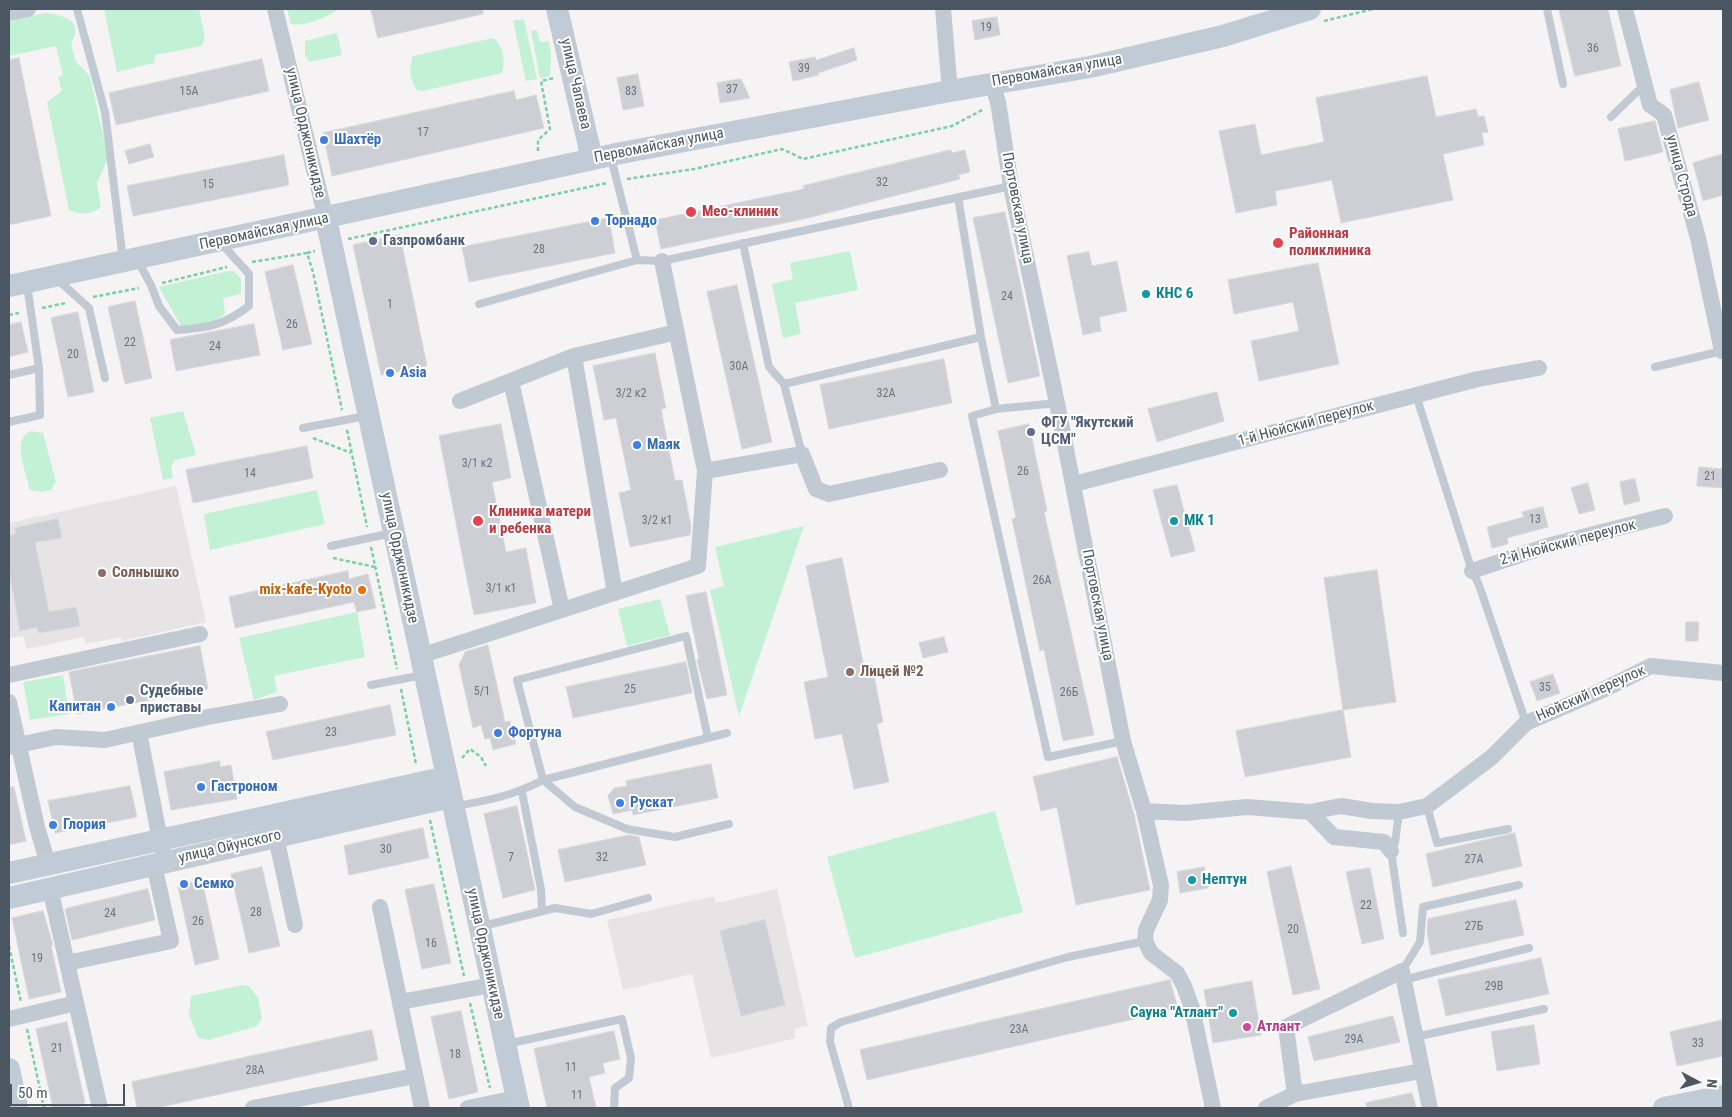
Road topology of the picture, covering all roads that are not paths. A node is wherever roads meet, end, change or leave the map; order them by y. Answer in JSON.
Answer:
{"nodes":[{"id":1,"x":28,"y":9,"type":"edge"},
{"id":2,"x":77,"y":9,"type":"edge"},
{"id":3,"x":275,"y":9,"type":"edge"},
{"id":4,"x":558,"y":9,"type":"edge"},
{"id":5,"x":943,"y":9,"type":"edge"},
{"id":6,"x":1547,"y":9,"type":"edge"},
{"id":7,"x":1625,"y":9,"type":"edge"},
{"id":8,"x":9,"y":13,"type":"edge"},
{"id":9,"x":1313,"y":16,"type":"edge"},
{"id":10,"x":1563,"y":84,"type":"dead end"},
{"id":11,"x":1645,"y":84,"type":"junction"},
{"id":12,"x":950,"y":90,"type":"junction"},
{"id":13,"x":995,"y":92,"type":"junction"},
{"id":14,"x":1611,"y":117,"type":"dead end"},
{"id":15,"x":601,"y":158,"type":"junction"},
{"id":16,"x":1011,"y":186,"type":"junction"},
{"id":17,"x":958,"y":197,"type":"junction"},
{"id":18,"x":326,"y":219,"type":"junction"},
{"id":19,"x":219,"y":242,"type":"junction"},
{"id":20,"x":743,"y":243,"type":"junction"},
{"id":21,"x":637,"y":260,"type":"junction"},
{"id":22,"x":130,"y":261,"type":"junction"},
{"id":23,"x":662,"y":261,"type":"junction"},
{"id":24,"x":55,"y":277,"type":"junction"},
{"id":25,"x":18,"y":284,"type":"edge"},
{"id":26,"x":479,"y":304,"type":"dead end"},
{"id":27,"x":676,"y":332,"type":"junction"},
{"id":28,"x":981,"y":338,"type":"junction"},
{"id":29,"x":1723,"y":353,"type":"edge"},
{"id":30,"x":574,"y":356,"type":"junction"},
{"id":31,"x":1655,"y":367,"type":"dead end"},
{"id":32,"x":39,"y":368,"type":"junction"},
{"id":33,"x":1539,"y":368,"type":"dead end"},
{"id":34,"x":9,"y":375,"type":"edge"},
{"id":35,"x":105,"y":378,"type":"dead end"},
{"id":36,"x":511,"y":381,"type":"junction"},
{"id":37,"x":784,"y":384,"type":"junction"},
{"id":38,"x":1416,"y":395,"type":"junction"},
{"id":39,"x":460,"y":401,"type":"dead end"},
{"id":40,"x":1057,"y":403,"type":"junction"},
{"id":41,"x":996,"y":409,"type":"junction"},
{"id":42,"x":368,"y":415,"type":"junction"},
{"id":43,"x":9,"y":422,"type":"edge"},
{"id":44,"x":304,"y":431,"type":"road end"},
{"id":45,"x":802,"y":454,"type":"junction"},
{"id":46,"x":940,"y":470,"type":"dead end"},
{"id":47,"x":706,"y":471,"type":"junction"},
{"id":48,"x":1074,"y":484,"type":"junction"},
{"id":49,"x":1665,"y":516,"type":"dead end"},
{"id":50,"x":394,"y":532,"type":"junction"},
{"id":51,"x":331,"y":546,"type":"dead end"},
{"id":52,"x":1472,"y":571,"type":"junction"},
{"id":53,"x":615,"y":593,"type":"junction"},
{"id":54,"x":562,"y":610,"type":"junction"},
{"id":55,"x":200,"y":634,"type":"dead end"},
{"id":56,"x":422,"y":665,"type":"junction"},
{"id":57,"x":1723,"y":674,"type":"edge"},
{"id":58,"x":9,"y":675,"type":"edge"},
{"id":59,"x":371,"y":685,"type":"dead end"},
{"id":60,"x":9,"y":702,"type":"edge"},
{"id":61,"x":280,"y":704,"type":"dead end"},
{"id":62,"x":1526,"y":723,"type":"junction"},
{"id":63,"x":139,"y":732,"type":"junction"},
{"id":64,"x":727,"y":733,"type":"dead end"},
{"id":65,"x":708,"y":738,"type":"junction"},
{"id":66,"x":1123,"y":741,"type":"junction"},
{"id":67,"x":13,"y":746,"type":"edge"},
{"id":68,"x":543,"y":780,"type":"junction"},
{"id":69,"x":522,"y":792,"type":"junction"},
{"id":70,"x":450,"y":794,"type":"junction"},
{"id":71,"x":1427,"y":806,"type":"junction"},
{"id":72,"x":1144,"y":811,"type":"junction"},
{"id":73,"x":1310,"y":812,"type":"junction"},
{"id":74,"x":1399,"y":812,"type":"junction"},
{"id":75,"x":730,"y":824,"type":"dead end"},
{"id":76,"x":1508,"y":829,"type":"dead end"},
{"id":77,"x":276,"y":837,"type":"junction"},
{"id":78,"x":160,"y":840,"type":"junction"},
{"id":79,"x":1391,"y":851,"type":"junction"},
{"id":80,"x":48,"y":864,"type":"junction"},
{"id":81,"x":160,"y":864,"type":"junction"},
{"id":82,"x":9,"y":873,"type":"edge"},
{"id":83,"x":1519,"y":885,"type":"dead end"},
{"id":84,"x":50,"y":888,"type":"junction"},
{"id":85,"x":9,"y":898,"type":"edge"},
{"id":86,"x":648,"y":898,"type":"dead end"},
{"id":87,"x":380,"y":908,"type":"dead end"},
{"id":88,"x":542,"y":911,"type":"junction"},
{"id":89,"x":294,"y":925,"type":"dead end"},
{"id":90,"x":479,"y":927,"type":"junction"},
{"id":91,"x":1404,"y":933,"type":"dead end"},
{"id":92,"x":1145,"y":941,"type":"junction"},
{"id":93,"x":1529,"y":948,"type":"dead end"},
{"id":94,"x":67,"y":963,"type":"junction"},
{"id":95,"x":1402,"y":976,"type":"junction"},
{"id":96,"x":492,"y":985,"type":"junction"},
{"id":97,"x":400,"y":1002,"type":"junction"},
{"id":98,"x":76,"y":1003,"type":"junction"},
{"id":99,"x":1544,"y":1009,"type":"dead end"},
{"id":100,"x":9,"y":1020,"type":"edge"},
{"id":101,"x":1415,"y":1037,"type":"junction"},
{"id":102,"x":505,"y":1045,"type":"junction"},
{"id":103,"x":9,"y":1069,"type":"edge"},
{"id":104,"x":1422,"y":1071,"type":"junction"},
{"id":105,"x":416,"y":1076,"type":"junction"},
{"id":106,"x":1295,"y":1094,"type":"junction"},
{"id":107,"x":1723,"y":1096,"type":"edge"},
{"id":108,"x":518,"y":1103,"type":"edge"},
{"id":109,"x":17,"y":1108,"type":"edge"},
{"id":110,"x":100,"y":1108,"type":"edge"},
{"id":111,"x":253,"y":1108,"type":"edge"},
{"id":112,"x":422,"y":1108,"type":"edge"},
{"id":113,"x":468,"y":1108,"type":"edge"},
{"id":114,"x":614,"y":1108,"type":"edge"},
{"id":115,"x":849,"y":1108,"type":"edge"},
{"id":116,"x":1213,"y":1108,"type":"edge"},
{"id":117,"x":1266,"y":1108,"type":"edge"},
{"id":118,"x":1430,"y":1108,"type":"edge"},
{"id":119,"x":1664,"y":1108,"type":"edge"}],
"edges":[{"from":1,"to":8,"type":"street"},
{"from":2,"to":22,"type":"lane"},
{"from":3,"to":18,"type":"street","name":"улица Орджоникидзе"},
{"from":4,"to":15,"type":"street","name":"улица Чапаева"},
{"from":5,"to":12,"type":"street"},
{"from":6,"to":10,"type":"lane"},
{"from":7,"to":11,"type":"street","name":"улица Строда"},
{"from":9,"to":13,"type":"street","name":"Первомайская улица"},
{"from":11,"to":14,"type":"lane"},
{"from":11,"to":29,"type":"street","name":"улица Строда"},
{"from":12,"to":13,"type":"street","name":"Первомайская улица"},
{"from":12,"to":15,"type":"street","name":"Первомайская улица"},
{"from":13,"to":16,"type":"street","name":"Портовская улица"},
{"from":15,"to":18,"type":"street","name":"Первомайская улица"},
{"from":15,"to":21,"type":"lane"},
{"from":16,"to":17,"type":"lane"},
{"from":16,"to":40,"type":"street","name":"Портовская улица"},
{"from":17,"to":20,"type":"lane"},
{"from":17,"to":28,"type":"lane"},
{"from":18,"to":19,"type":"street","name":"Первомайская улица"},
{"from":18,"to":42,"type":"street","name":"улица Орджоникидзе"},
{"from":19,"to":22,"type":"street","name":"Первомайская улица"},
{"from":19,"to":22,"type":"lane"},
{"from":20,"to":23,"type":"lane"},
{"from":20,"to":37,"type":"lane"},
{"from":21,"to":23,"type":"lane"},
{"from":21,"to":26,"type":"lane"},
{"from":22,"to":24,"type":"street","name":"Первомайская улица"},
{"from":23,"to":27,"type":"street"},
{"from":24,"to":25,"type":"street","name":"Первомайская улица"},
{"from":24,"to":35,"type":"lane"},
{"from":25,"to":32,"type":"lane"},
{"from":27,"to":30,"type":"street"},
{"from":27,"to":47,"type":"street"},
{"from":28,"to":37,"type":"lane"},
{"from":28,"to":41,"type":"lane"},
{"from":29,"to":31,"type":"lane","name":"улица Строда"},
{"from":30,"to":36,"type":"street"},
{"from":30,"to":53,"type":"street"},
{"from":32,"to":34,"type":"lane"},
{"from":32,"to":43,"type":"lane"},
{"from":33,"to":38,"type":"street","name":"1-й Нюйский переулок"},
{"from":36,"to":39,"type":"street"},
{"from":36,"to":54,"type":"street"},
{"from":37,"to":45,"type":"lane"},
{"from":38,"to":48,"type":"street","name":"1-й Нюйский переулок"},
{"from":38,"to":52,"type":"lane"},
{"from":40,"to":41,"type":"lane"},
{"from":40,"to":48,"type":"street","name":"Портовская улица"},
{"from":41,"to":66,"type":"lane"},
{"from":42,"to":44,"type":"lane"},
{"from":42,"to":50,"type":"street","name":"улица Орджоникидзе"},
{"from":45,"to":46,"type":"street"},
{"from":45,"to":47,"type":"street"},
{"from":47,"to":53,"type":"street"},
{"from":48,"to":66,"type":"street","name":"Портовская улица"},
{"from":49,"to":52,"type":"street","name":"2-й Нюйский переулок"},
{"from":50,"to":51,"type":"lane"},
{"from":50,"to":56,"type":"street","name":"улица Орджоникидзе"},
{"from":52,"to":62,"type":"lane"},
{"from":53,"to":54,"type":"street"},
{"from":54,"to":56,"type":"street"},
{"from":55,"to":58,"type":"street"},
{"from":56,"to":59,"type":"lane"},
{"from":56,"to":70,"type":"street","name":"улица Орджоникидзе"},
{"from":57,"to":62,"type":"street","name":"Нюйский переулок"},
{"from":60,"to":67,"type":"street"},
{"from":61,"to":63,"type":"street"},
{"from":62,"to":71,"type":"street","name":"Нюйский переулок"},
{"from":63,"to":67,"type":"street"},
{"from":63,"to":78,"type":"street"},
{"from":64,"to":65,"type":"lane"},
{"from":65,"to":68,"type":"lane"},
{"from":65,"to":68,"type":"lane"},
{"from":66,"to":72,"type":"street","name":"Портовская улица"},
{"from":67,"to":80,"type":"street"},
{"from":68,"to":69,"type":"lane"},
{"from":68,"to":75,"type":"lane"},
{"from":69,"to":70,"type":"lane"},
{"from":69,"to":88,"type":"lane"},
{"from":70,"to":77,"type":"street","name":"улица Ойунского"},
{"from":70,"to":78,"type":"street","name":"улица Ойунского"},
{"from":70,"to":90,"type":"street","name":"улица Орджоникидзе"},
{"from":71,"to":74,"type":"street","name":"Нюйский переулок"},
{"from":71,"to":76,"type":"lane"},
{"from":72,"to":73,"type":"street","name":"Нюйский переулок"},
{"from":72,"to":92,"type":"street","name":"Портовская улица"},
{"from":73,"to":74,"type":"street","name":"Нюйский переулок"},
{"from":73,"to":79,"type":"street"},
{"from":74,"to":79,"type":"lane"},
{"from":77,"to":81,"type":"street","name":"улица Ойунского"},
{"from":77,"to":89,"type":"street"},
{"from":78,"to":80,"type":"street","name":"улица Ойунского"},
{"from":78,"to":81,"type":"street"},
{"from":79,"to":91,"type":"lane"},
{"from":80,"to":82,"type":"street","name":"улица Ойунского"},
{"from":81,"to":84,"type":"street","name":"улица Ойунского"},
{"from":81,"to":94,"type":"street"},
{"from":83,"to":95,"type":"lane"},
{"from":84,"to":85,"type":"street","name":"улица Ойунского"},
{"from":84,"to":94,"type":"street"},
{"from":86,"to":88,"type":"lane"},
{"from":87,"to":97,"type":"street"},
{"from":88,"to":90,"type":"lane"},
{"from":90,"to":96,"type":"street","name":"улица Орджоникидзе"},
{"from":92,"to":115,"type":"lane"},
{"from":92,"to":116,"type":"street"},
{"from":93,"to":95,"type":"lane"},
{"from":94,"to":98,"type":"street"},
{"from":95,"to":101,"type":"street"},
{"from":95,"to":106,"type":"street"},
{"from":96,"to":97,"type":"street"},
{"from":96,"to":102,"type":"street","name":"улица Орджоникидзе"},
{"from":97,"to":105,"type":"street"},
{"from":98,"to":100,"type":"street"},
{"from":98,"to":110,"type":"street"},
{"from":99,"to":101,"type":"lane"},
{"from":101,"to":104,"type":"street"},
{"from":102,"to":108,"type":"street","name":"улица Орджоникидзе"},
{"from":102,"to":114,"type":"lane"},
{"from":103,"to":109,"type":"street"},
{"from":104,"to":106,"type":"street"},
{"from":104,"to":118,"type":"street"},
{"from":105,"to":111,"type":"street"},
{"from":105,"to":112,"type":"street"},
{"from":106,"to":117,"type":"street"},
{"from":107,"to":119,"type":"street"},
{"from":108,"to":113,"type":"street"}]}
